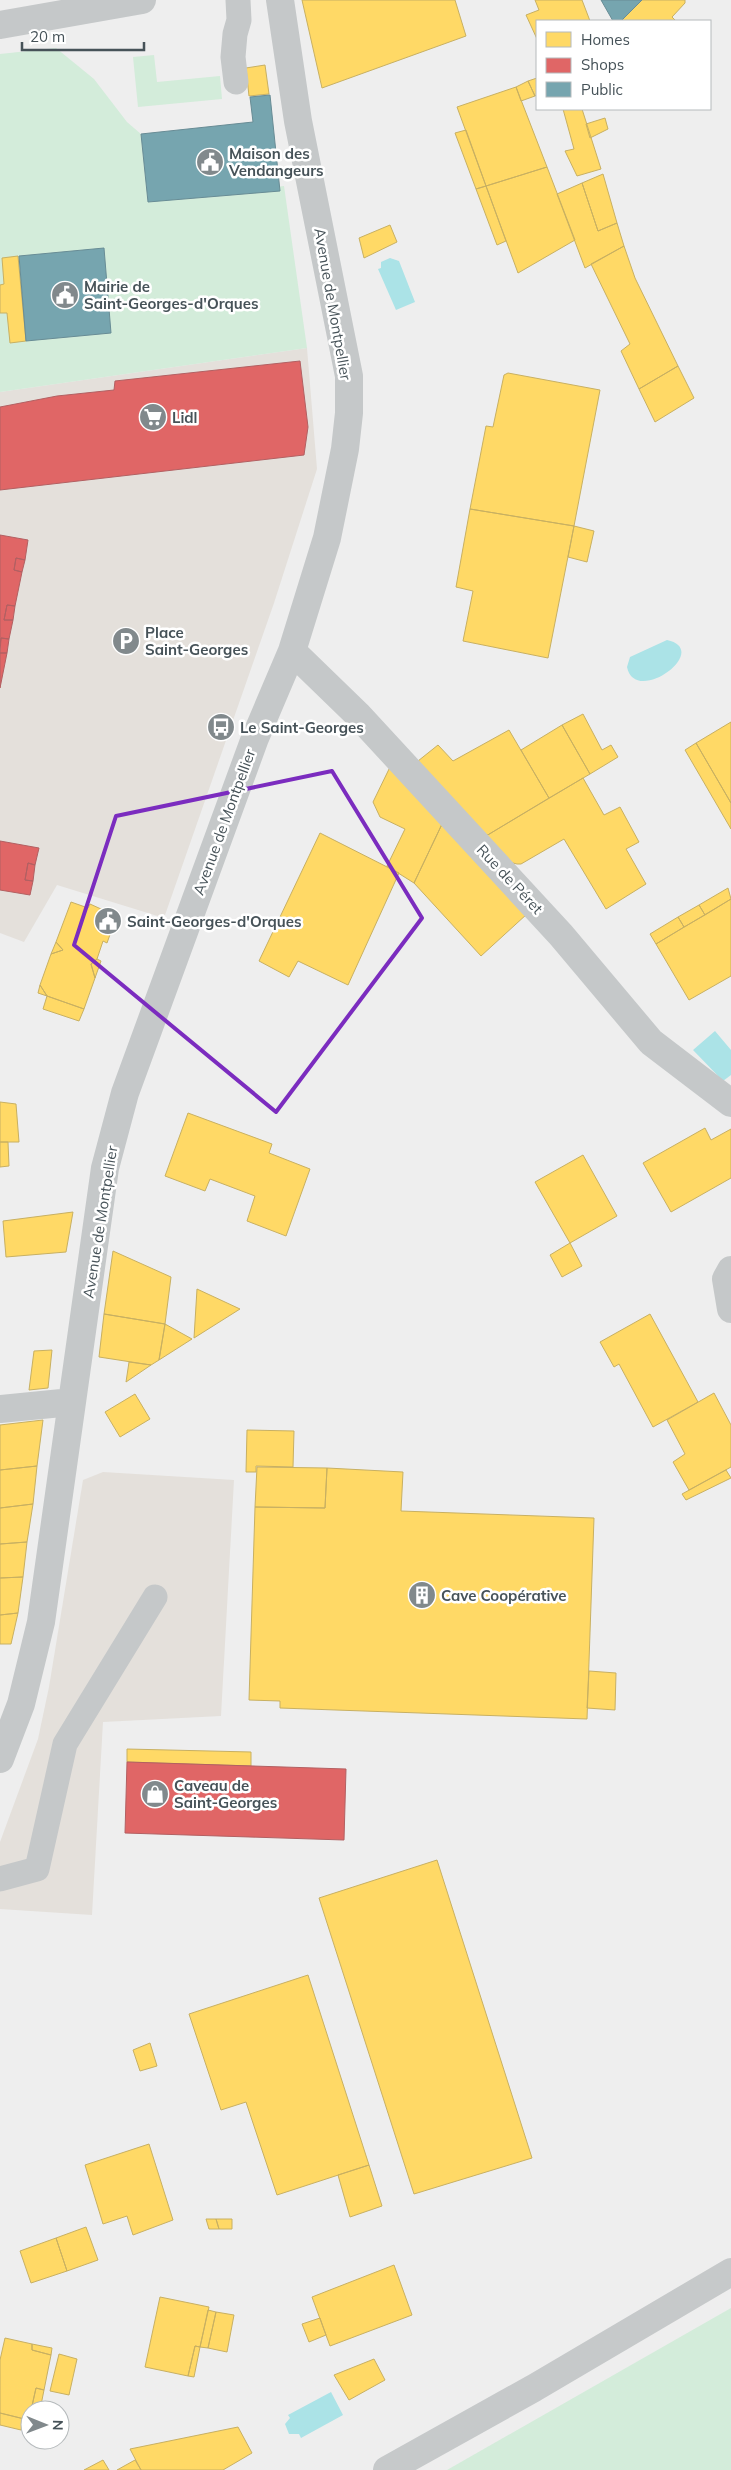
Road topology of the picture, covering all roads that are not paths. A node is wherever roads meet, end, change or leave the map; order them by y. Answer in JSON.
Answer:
{"nodes":[{"id":1,"x":142,"y":0,"type":"edge"},
{"id":2,"x":238,"y":0,"type":"edge"},
{"id":3,"x":280,"y":0,"type":"edge"},
{"id":4,"x":0,"y":25,"type":"edge"},
{"id":5,"x":236,"y":82,"type":"dead end"},
{"id":6,"x":292,"y":652,"type":"junction"},
{"id":7,"x":731,"y":1103,"type":"edge"},
{"id":8,"x":731,"y":1270,"type":"edge"},
{"id":9,"x":731,"y":1309,"type":"edge"},
{"id":10,"x":72,"y":1402,"type":"junction"},
{"id":11,"x":0,"y":1409,"type":"edge"},
{"id":12,"x":155,"y":1597,"type":"dead end"},
{"id":13,"x":0,"y":1759,"type":"edge"},
{"id":14,"x":0,"y":1879,"type":"edge"},
{"id":15,"x":731,"y":2272,"type":"edge"},
{"id":16,"x":387,"y":2470,"type":"edge"}],
"edges":[{"from":1,"to":4,"type":"street"},
{"from":2,"to":5,"type":"lane"},
{"from":3,"to":6,"type":"street","name":"Avenue de Montpellier"},
{"from":6,"to":7,"type":"street","name":"Rue de Péret"},
{"from":6,"to":10,"type":"street","name":"Avenue de Montpellier"},
{"from":8,"to":9,"type":"street"},
{"from":10,"to":11,"type":"street"},
{"from":10,"to":13,"type":"street","name":"Avenue de Montpellier"},
{"from":12,"to":14,"type":"lane"},
{"from":15,"to":16,"type":"street"}]}
